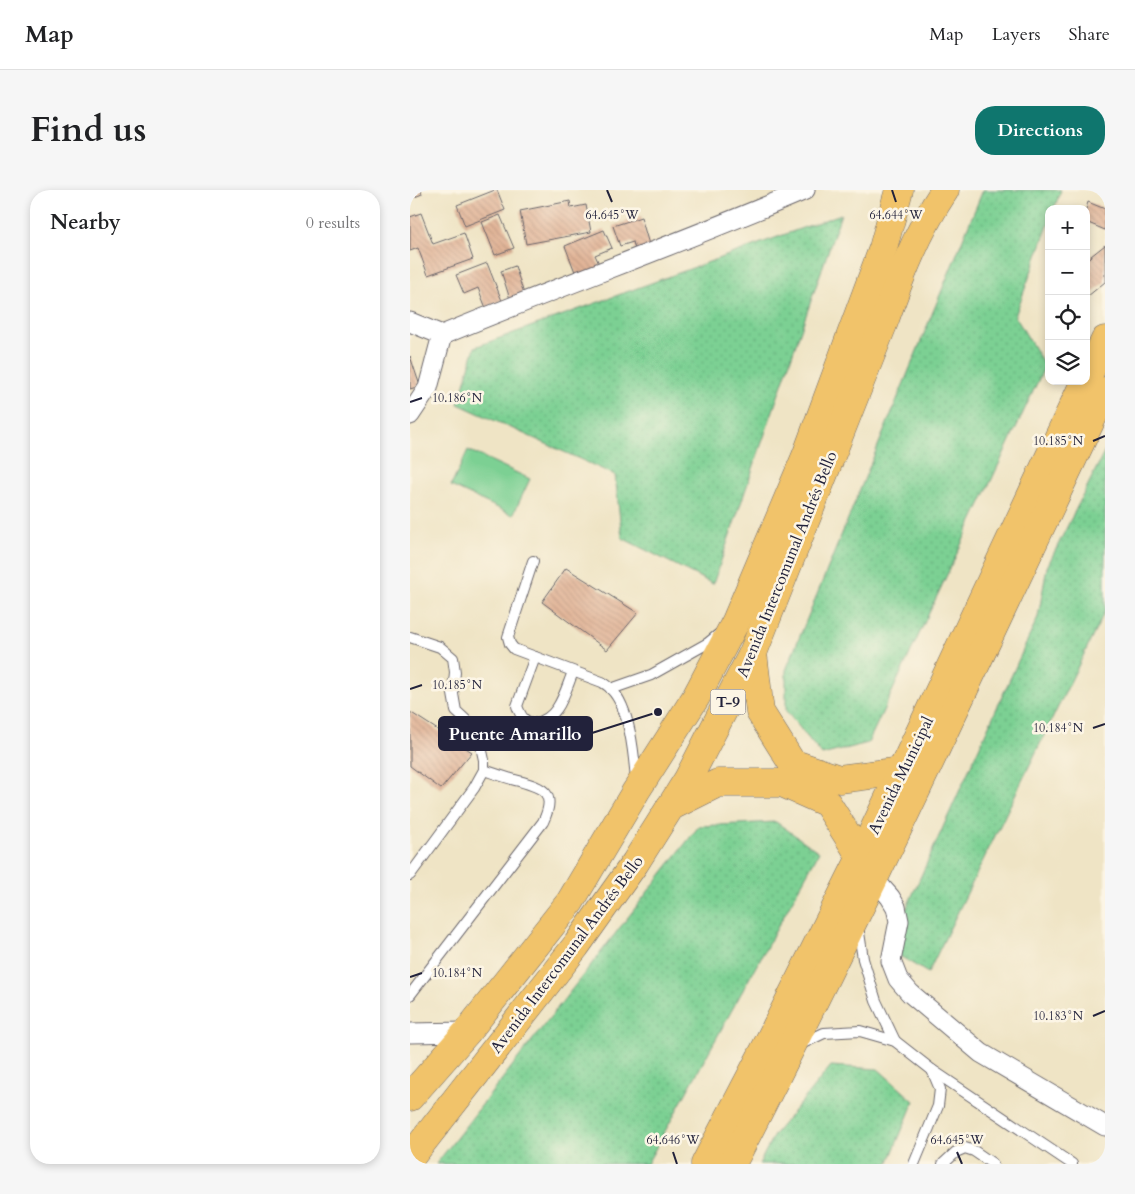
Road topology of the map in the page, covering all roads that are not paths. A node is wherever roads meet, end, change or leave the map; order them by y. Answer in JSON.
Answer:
{"nodes":[{"id":1,"x":805,"y":190,"type":"edge"},
{"id":2,"x":898,"y":190,"type":"edge"},
{"id":3,"x":945,"y":190,"type":"edge"},
{"id":4,"x":410,"y":322,"type":"edge"},
{"id":5,"x":442,"y":335,"type":"junction"},
{"id":6,"x":1105,"y":340,"type":"edge"},
{"id":7,"x":1090,"y":372,"type":"edge"},
{"id":8,"x":1084,"y":385,"type":"edge"},
{"id":9,"x":1105,"y":392,"type":"edge"},
{"id":10,"x":410,"y":415,"type":"edge"},
{"id":11,"x":533,"y":561,"type":"dead end"},
{"id":12,"x":736,"y":622,"type":"junction"},
{"id":13,"x":410,"y":637,"type":"edge"},
{"id":14,"x":753,"y":653,"type":"junction"},
{"id":15,"x":535,"y":657,"type":"junction"},
{"id":16,"x":574,"y":672,"type":"junction"},
{"id":17,"x":612,"y":689,"type":"junction"},
{"id":18,"x":484,"y":770,"type":"junction"},
{"id":19,"x":902,"y":771,"type":"junction"},
{"id":20,"x":636,"y":791,"type":"junction"},
{"id":21,"x":670,"y":807,"type":"junction"},
{"id":22,"x":868,"y":868,"type":"junction"},
{"id":23,"x":410,"y":875,"type":"edge"},
{"id":24,"x":857,"y":915,"type":"junction"},
{"id":25,"x":410,"y":995,"type":"edge"},
{"id":26,"x":467,"y":1032,"type":"junction"},
{"id":27,"x":410,"y":1033,"type":"edge"},
{"id":28,"x":895,"y":1041,"type":"junction"},
{"id":29,"x":791,"y":1049,"type":"junction"},
{"id":30,"x":932,"y":1070,"type":"junction"},
{"id":31,"x":410,"y":1097,"type":"edge"},
{"id":32,"x":1105,"y":1126,"type":"edge"},
{"id":33,"x":410,"y":1158,"type":"edge"},
{"id":34,"x":704,"y":1164,"type":"edge"},
{"id":35,"x":732,"y":1164,"type":"edge"},
{"id":36,"x":914,"y":1164,"type":"edge"},
{"id":37,"x":943,"y":1164,"type":"edge"},
{"id":38,"x":993,"y":1164,"type":"edge"},
{"id":39,"x":1072,"y":1164,"type":"edge"}],
"edges":[{"from":1,"to":5,"type":"street"},
{"from":2,"to":12,"type":"highway","name":"Avenida Intercomunal Andrés Bello","number":"T-9"},
{"from":3,"to":14,"type":"highway","name":"Avenida Intercomunal Andrés Bello","number":"T-9"},
{"from":4,"to":5,"type":"street"},
{"from":5,"to":10,"type":"street"},
{"from":6,"to":7,"type":"highway","name":"Avenida Municipal"},
{"from":8,"to":19,"type":"highway","name":"Avenida Municipal"},
{"from":9,"to":22,"type":"highway","name":"Avenida Municipal"},
{"from":11,"to":15,"type":"lane"},
{"from":12,"to":17,"type":"lane"},
{"from":12,"to":20,"type":"highway","name":"Avenida Intercomunal Andrés Bello","number":"T-9"},
{"from":13,"to":18,"type":"lane"},
{"from":14,"to":19,"type":"highway"},
{"from":14,"to":21,"type":"highway","name":"Avenida Intercomunal Andrés Bello","number":"T-9"},
{"from":15,"to":16,"type":"lane"},
{"from":15,"to":16,"type":"lane"},
{"from":16,"to":17,"type":"lane"},
{"from":17,"to":20,"type":"lane"},
{"from":18,"to":23,"type":"lane"},
{"from":18,"to":25,"type":"lane"},
{"from":19,"to":22,"type":"highway","name":"Avenida Municipal"},
{"from":20,"to":26,"type":"highway","name":"Avenida Intercomunal Andrés Bello","number":"T-9"},
{"from":21,"to":22,"type":"highway"},
{"from":21,"to":33,"type":"highway","name":"Avenida Intercomunal Andrés Bello","number":"T-9"},
{"from":22,"to":24,"type":"highway","name":"Avenida Municipal"},
{"from":22,"to":32,"type":"street"},
{"from":22,"to":34,"type":"highway","name":"Avenida Municipal"},
{"from":24,"to":28,"type":"lane"},
{"from":24,"to":29,"type":"highway","name":"Avenida Municipal"},
{"from":26,"to":27,"type":"street"},
{"from":26,"to":31,"type":"highway","name":"Avenida Intercomunal Andrés Bello","number":"T-9"},
{"from":28,"to":29,"type":"lane"},
{"from":28,"to":30,"type":"lane"},
{"from":29,"to":35,"type":"highway","name":"Avenida Municipal"},
{"from":30,"to":36,"type":"lane"},
{"from":30,"to":39,"type":"lane"},
{"from":37,"to":38,"type":"lane"}]}
